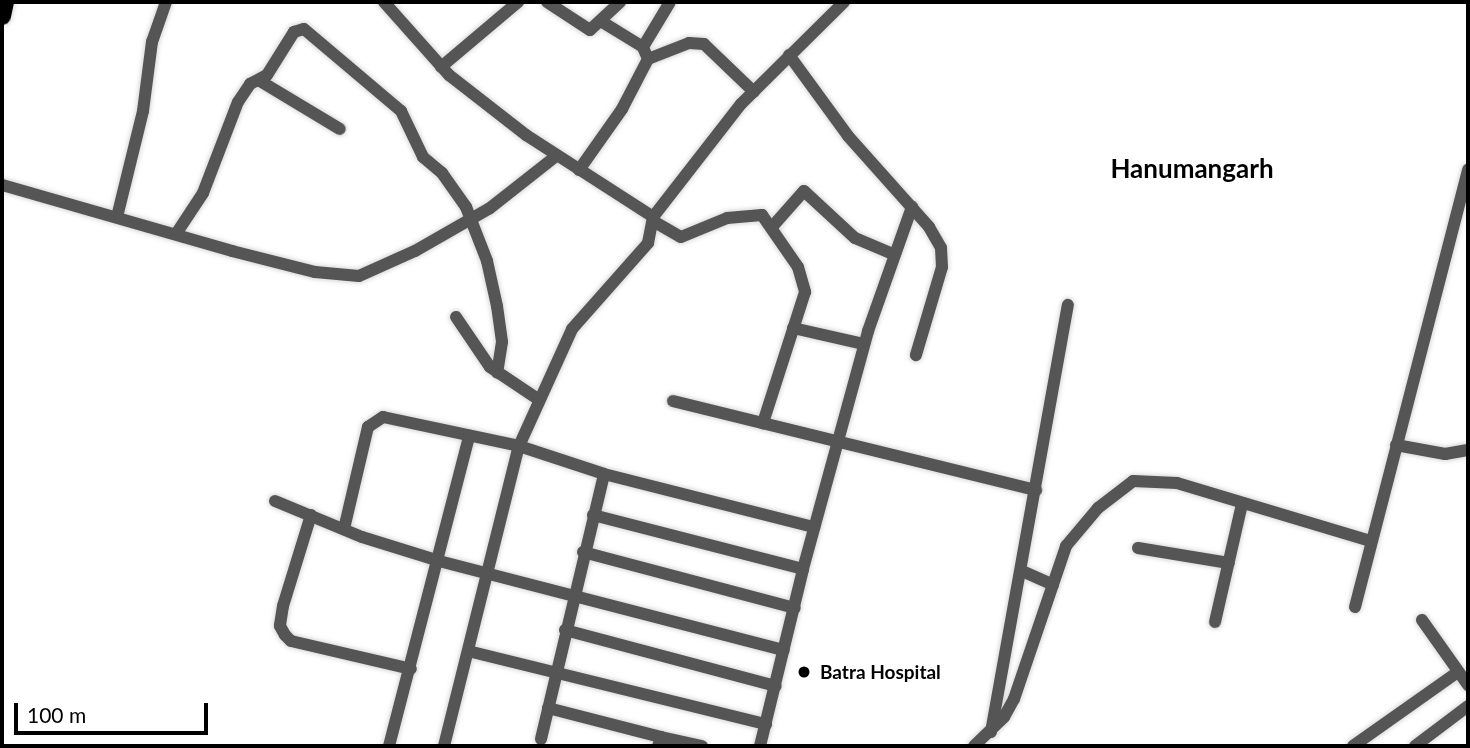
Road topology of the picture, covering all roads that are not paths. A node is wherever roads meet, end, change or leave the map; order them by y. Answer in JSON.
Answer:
{"nodes":[{"id":1,"x":5,"y":2,"type":"edge"},
{"id":2,"x":166,"y":2,"type":"edge"},
{"id":3,"x":384,"y":2,"type":"edge"},
{"id":4,"x":518,"y":2,"type":"edge"},
{"id":5,"x":620,"y":2,"type":"edge"},
{"id":6,"x":670,"y":2,"type":"edge"},
{"id":7,"x":844,"y":2,"type":"edge"},
{"id":8,"x":553,"y":3,"type":"edge"},
{"id":9,"x":2,"y":16,"type":"edge"},
{"id":10,"x":602,"y":22,"type":"junction"},
{"id":11,"x":645,"y":53,"type":"junction"},
{"id":12,"x":789,"y":55,"type":"junction"},
{"id":13,"x":441,"y":67,"type":"junction"},
{"id":14,"x":260,"y":82,"type":"junction"},
{"id":15,"x":754,"y":92,"type":"junction"},
{"id":16,"x":340,"y":129,"type":"dead end"},
{"id":17,"x":556,"y":156,"type":"junction"},
{"id":18,"x":1468,"y":169,"type":"edge"},
{"id":19,"x":579,"y":170,"type":"junction"},
{"id":20,"x":2,"y":185,"type":"edge"},
{"id":21,"x":912,"y":207,"type":"junction"},
{"id":22,"x":117,"y":217,"type":"junction"},
{"id":23,"x":471,"y":219,"type":"junction"},
{"id":24,"x":653,"y":219,"type":"junction"},
{"id":25,"x":772,"y":227,"type":"junction"},
{"id":26,"x":176,"y":234,"type":"junction"},
{"id":27,"x":895,"y":255,"type":"junction"},
{"id":28,"x":1068,"y":305,"type":"dead end"},
{"id":29,"x":456,"y":317,"type":"dead end"},
{"id":30,"x":793,"y":328,"type":"junction"},
{"id":31,"x":864,"y":344,"type":"junction"},
{"id":32,"x":916,"y":355,"type":"dead end"},
{"id":33,"x":497,"y":373,"type":"junction"},
{"id":34,"x":538,"y":399,"type":"junction"},
{"id":35,"x":673,"y":401,"type":"dead end"},
{"id":36,"x":763,"y":424,"type":"junction"},
{"id":37,"x":469,"y":436,"type":"junction"},
{"id":38,"x":838,"y":442,"type":"junction"},
{"id":39,"x":1396,"y":445,"type":"junction"},
{"id":40,"x":519,"y":446,"type":"junction"},
{"id":41,"x":1468,"y":450,"type":"edge"},
{"id":42,"x":604,"y":474,"type":"junction"},
{"id":43,"x":1036,"y":490,"type":"junction"},
{"id":44,"x":275,"y":500,"type":"dead end"},
{"id":45,"x":1242,"y":504,"type":"junction"},
{"id":46,"x":311,"y":515,"type":"junction"},
{"id":47,"x":593,"y":515,"type":"junction"},
{"id":48,"x":814,"y":527,"type":"junction"},
{"id":49,"x":344,"y":529,"type":"junction"},
{"id":50,"x":1370,"y":541,"type":"junction"},
{"id":51,"x":1138,"y":548,"type":"dead end"},
{"id":52,"x":583,"y":552,"type":"junction"},
{"id":53,"x":439,"y":561,"type":"junction"},
{"id":54,"x":1229,"y":563,"type":"junction"},
{"id":55,"x":803,"y":569,"type":"junction"},
{"id":56,"x":487,"y":571,"type":"junction"},
{"id":57,"x":1022,"y":571,"type":"junction"},
{"id":58,"x":1053,"y":585,"type":"junction"},
{"id":59,"x":573,"y":593,"type":"junction"},
{"id":60,"x":1355,"y":607,"type":"dead end"},
{"id":61,"x":794,"y":608,"type":"junction"},
{"id":62,"x":1422,"y":620,"type":"dead end"},
{"id":63,"x":1215,"y":622,"type":"dead end"},
{"id":64,"x":565,"y":630,"type":"junction"},
{"id":65,"x":784,"y":650,"type":"junction"},
{"id":66,"x":468,"y":651,"type":"junction"},
{"id":67,"x":411,"y":669,"type":"junction"},
{"id":68,"x":556,"y":671,"type":"junction"},
{"id":69,"x":1458,"y":672,"type":"junction"},
{"id":70,"x":1468,"y":685,"type":"edge"},
{"id":71,"x":776,"y":686,"type":"junction"},
{"id":72,"x":1468,"y":706,"type":"edge"},
{"id":73,"x":548,"y":708,"type":"junction"},
{"id":74,"x":766,"y":724,"type":"junction"},
{"id":75,"x":990,"y":733,"type":"junction"},
{"id":76,"x":541,"y":739,"type":"dead end"},
{"id":77,"x":659,"y":742,"type":"edge"},
{"id":78,"x":389,"y":746,"type":"edge"},
{"id":79,"x":444,"y":746,"type":"edge"},
{"id":80,"x":702,"y":746,"type":"edge"},
{"id":81,"x":761,"y":746,"type":"edge"},
{"id":82,"x":974,"y":746,"type":"edge"},
{"id":83,"x":1353,"y":746,"type":"edge"},
{"id":84,"x":1415,"y":746,"type":"edge"}],
"edges":[{"from":1,"to":9,"type":"main road"},
{"from":2,"to":22,"type":"street"},
{"from":3,"to":13,"type":"street"},
{"from":4,"to":13,"type":"street"},
{"from":5,"to":10,"type":"street"},
{"from":6,"to":11,"type":"street"},
{"from":7,"to":12,"type":"street"},
{"from":8,"to":10,"type":"street"},
{"from":10,"to":11,"type":"street"},
{"from":11,"to":15,"type":"street"},
{"from":11,"to":19,"type":"street"},
{"from":12,"to":15,"type":"street"},
{"from":12,"to":21,"type":"street"},
{"from":13,"to":17,"type":"street"},
{"from":14,"to":16,"type":"street"},
{"from":14,"to":23,"type":"street"},
{"from":14,"to":26,"type":"street"},
{"from":15,"to":24,"type":"street"},
{"from":17,"to":19,"type":"street"},
{"from":17,"to":23,"type":"street"},
{"from":18,"to":39,"type":"street"},
{"from":19,"to":24,"type":"street"},
{"from":20,"to":22,"type":"street"},
{"from":21,"to":27,"type":"street"},
{"from":21,"to":32,"type":"street"},
{"from":22,"to":26,"type":"street"},
{"from":23,"to":26,"type":"street"},
{"from":23,"to":33,"type":"street"},
{"from":24,"to":25,"type":"street"},
{"from":24,"to":34,"type":"street"},
{"from":25,"to":27,"type":"street"},
{"from":25,"to":30,"type":"street"},
{"from":27,"to":31,"type":"street"},
{"from":28,"to":43,"type":"street"},
{"from":29,"to":33,"type":"street"},
{"from":30,"to":31,"type":"street"},
{"from":30,"to":36,"type":"street"},
{"from":31,"to":38,"type":"street"},
{"from":33,"to":34,"type":"street"},
{"from":34,"to":40,"type":"street"},
{"from":35,"to":36,"type":"street"},
{"from":36,"to":38,"type":"street"},
{"from":37,"to":40,"type":"street"},
{"from":37,"to":49,"type":"street"},
{"from":37,"to":53,"type":"street"},
{"from":38,"to":43,"type":"street"},
{"from":38,"to":48,"type":"street"},
{"from":39,"to":41,"type":"street"},
{"from":39,"to":50,"type":"street"},
{"from":40,"to":42,"type":"street"},
{"from":40,"to":56,"type":"street"},
{"from":42,"to":47,"type":"street"},
{"from":42,"to":48,"type":"street"},
{"from":43,"to":57,"type":"street"},
{"from":44,"to":46,"type":"street"},
{"from":45,"to":50,"type":"street"},
{"from":45,"to":54,"type":"street"},
{"from":45,"to":58,"type":"street"},
{"from":46,"to":49,"type":"street"},
{"from":46,"to":67,"type":"street"},
{"from":47,"to":52,"type":"street"},
{"from":47,"to":55,"type":"street"},
{"from":48,"to":55,"type":"street"},
{"from":49,"to":53,"type":"street"},
{"from":50,"to":60,"type":"street"},
{"from":51,"to":54,"type":"street"},
{"from":52,"to":59,"type":"street"},
{"from":52,"to":61,"type":"street"},
{"from":53,"to":56,"type":"street"},
{"from":53,"to":67,"type":"street"},
{"from":54,"to":63,"type":"street"},
{"from":55,"to":61,"type":"street"},
{"from":56,"to":59,"type":"street"},
{"from":56,"to":66,"type":"street"},
{"from":57,"to":58,"type":"street"},
{"from":57,"to":75,"type":"street"},
{"from":58,"to":75,"type":"street"},
{"from":59,"to":64,"type":"street"},
{"from":59,"to":65,"type":"street"},
{"from":61,"to":65,"type":"street"},
{"from":62,"to":69,"type":"street"},
{"from":64,"to":68,"type":"street"},
{"from":64,"to":71,"type":"street"},
{"from":65,"to":71,"type":"street"},
{"from":66,"to":68,"type":"street"},
{"from":66,"to":79,"type":"street"},
{"from":67,"to":78,"type":"street"},
{"from":68,"to":73,"type":"street"},
{"from":68,"to":74,"type":"street"},
{"from":69,"to":70,"type":"street"},
{"from":69,"to":83,"type":"street"},
{"from":71,"to":74,"type":"street"},
{"from":72,"to":84,"type":"street"},
{"from":73,"to":76,"type":"street"},
{"from":73,"to":77,"type":"street"},
{"from":74,"to":81,"type":"street"},
{"from":75,"to":82,"type":"street"},
{"from":77,"to":80,"type":"street"}]}
